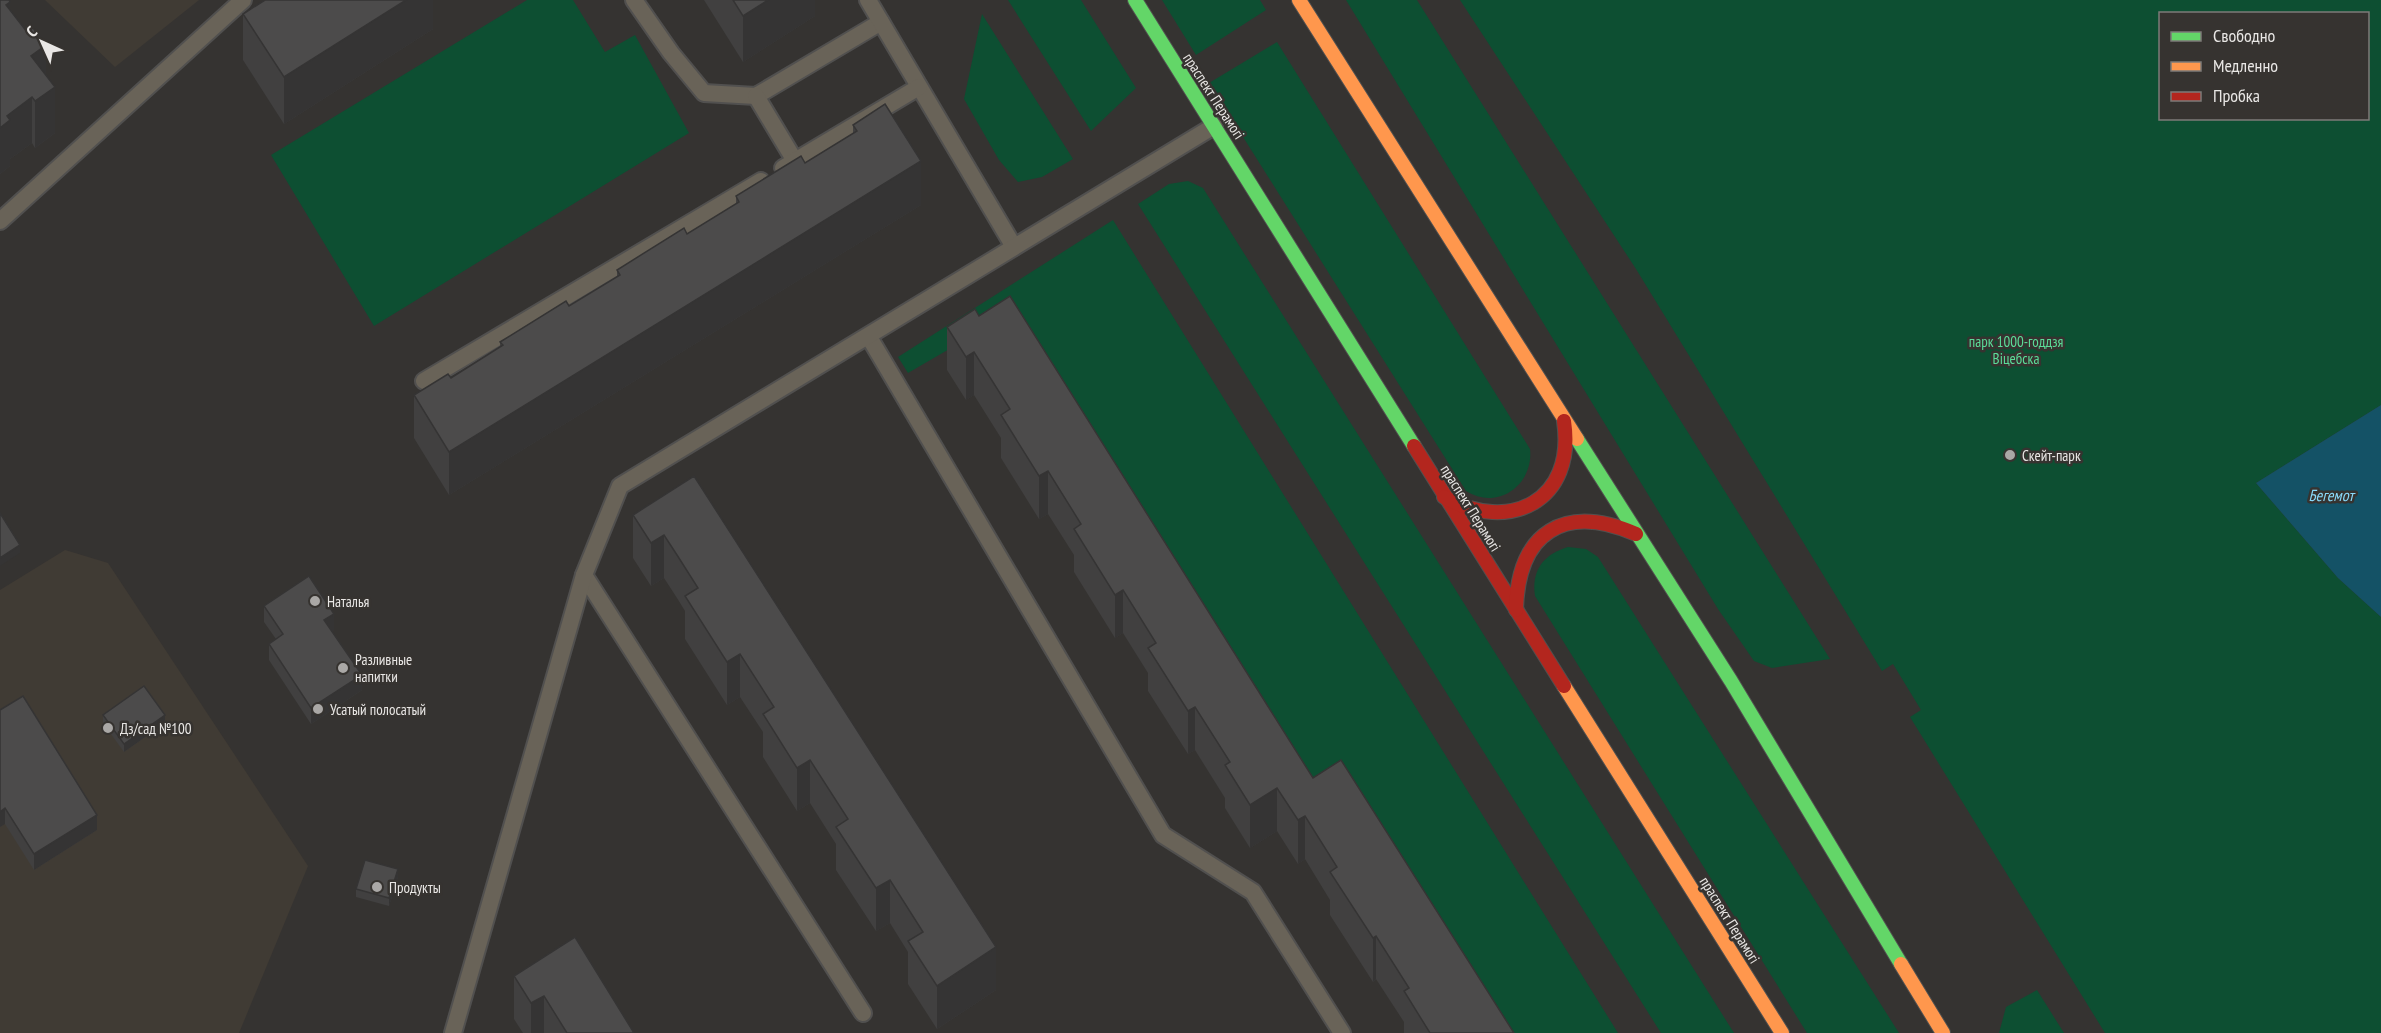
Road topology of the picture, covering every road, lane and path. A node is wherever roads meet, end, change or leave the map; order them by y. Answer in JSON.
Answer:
{"nodes":[{"id":1,"x":243,"y":0,"type":"edge"},
{"id":2,"x":634,"y":0,"type":"edge"},
{"id":3,"x":868,"y":0,"type":"edge"},
{"id":4,"x":1135,"y":0,"type":"edge"},
{"id":5,"x":1299,"y":0,"type":"edge"},
{"id":6,"x":881,"y":22,"type":"junction"},
{"id":7,"x":919,"y":87,"type":"junction"},
{"id":8,"x":756,"y":96,"type":"junction"},
{"id":9,"x":1214,"y":126,"type":"junction"},
{"id":10,"x":795,"y":161,"type":"junction"},
{"id":11,"x":0,"y":221,"type":"edge"},
{"id":12,"x":1014,"y":247,"type":"junction"},
{"id":13,"x":869,"y":337,"type":"junction"},
{"id":14,"x":424,"y":381,"type":"dead end"},
{"id":15,"x":1564,"y":421,"type":"junction"},
{"id":16,"x":1444,"y":497,"type":"junction"},
{"id":17,"x":1636,"y":534,"type":"junction"},
{"id":18,"x":584,"y":575,"type":"junction"},
{"id":19,"x":1516,"y":610,"type":"junction"},
{"id":20,"x":863,"y":1013,"type":"dead end"},
{"id":21,"x":456,"y":1030,"type":"edge"},
{"id":22,"x":1342,"y":1033,"type":"edge"},
{"id":23,"x":1782,"y":1033,"type":"edge"},
{"id":24,"x":1943,"y":1033,"type":"edge"}],
"edges":[{"from":1,"to":11,"type":"lane"},
{"from":2,"to":8,"type":"lane"},
{"from":3,"to":6,"type":"lane"},
{"from":4,"to":9,"type":"main road","name":"праспект Перамогі"},
{"from":5,"to":15,"type":"main road"},
{"from":6,"to":7,"type":"lane"},
{"from":6,"to":8,"type":"lane"},
{"from":7,"to":10,"type":"lane"},
{"from":7,"to":12,"type":"lane"},
{"from":8,"to":10,"type":"lane"},
{"from":9,"to":12,"type":"lane"},
{"from":9,"to":16,"type":"main road","name":"праспект Перамогі"},
{"from":10,"to":14,"type":"lane"},
{"from":12,"to":13,"type":"lane"},
{"from":13,"to":18,"type":"lane"},
{"from":13,"to":22,"type":"lane"},
{"from":15,"to":16,"type":"main road"},
{"from":15,"to":17,"type":"main road"},
{"from":16,"to":19,"type":"main road","name":"праспект Перамогі"},
{"from":17,"to":19,"type":"main road"},
{"from":17,"to":24,"type":"main road"},
{"from":18,"to":20,"type":"lane"},
{"from":18,"to":21,"type":"lane"},
{"from":19,"to":23,"type":"main road","name":"праспект Перамогі"}]}
